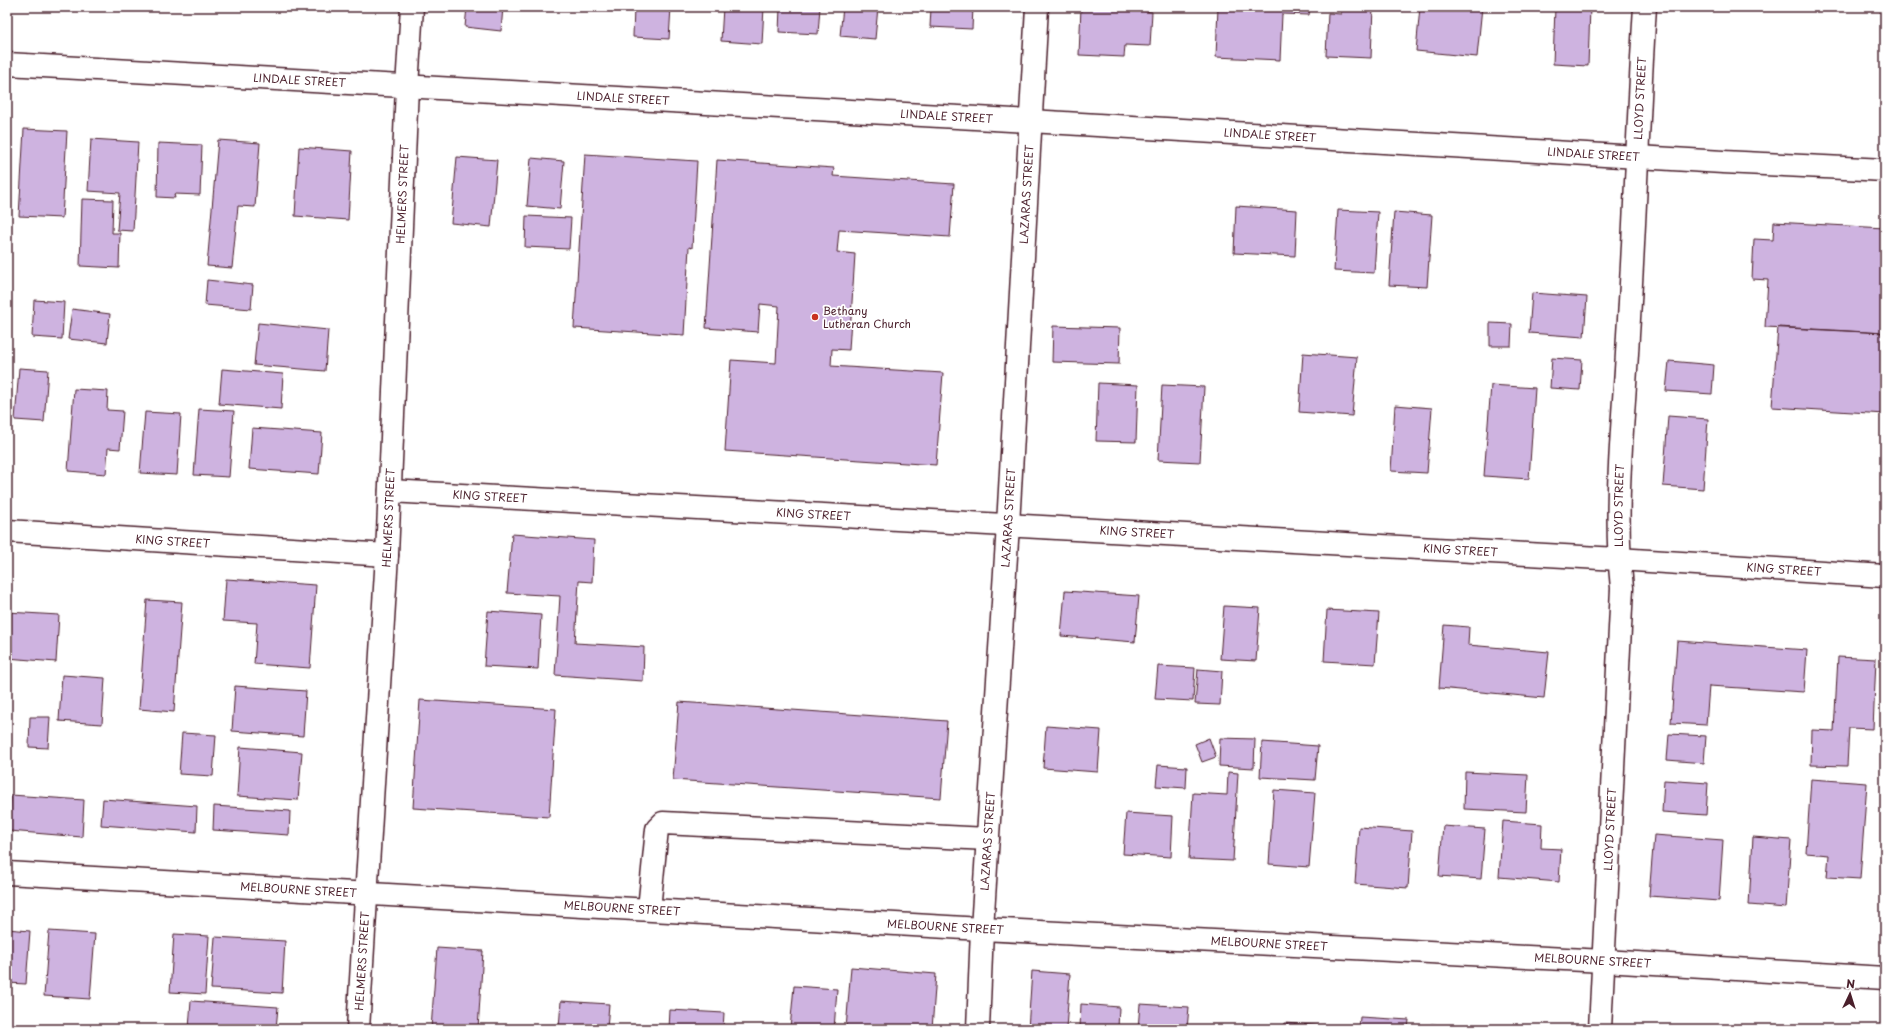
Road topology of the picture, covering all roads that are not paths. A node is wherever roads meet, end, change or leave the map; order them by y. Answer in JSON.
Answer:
{"nodes":[{"id":1,"x":412,"y":7,"type":"edge"},
{"id":2,"x":1037,"y":7,"type":"edge"},
{"id":3,"x":1645,"y":7,"type":"edge"},
{"id":4,"x":7,"y":64,"type":"edge"},
{"id":5,"x":407,"y":87,"type":"junction"},
{"id":6,"x":1030,"y":121,"type":"junction"},
{"id":7,"x":1636,"y":157,"type":"junction"},
{"id":8,"x":1885,"y":170,"type":"edge"},
{"id":9,"x":390,"y":491,"type":"junction"},
{"id":10,"x":1008,"y":525,"type":"junction"},
{"id":11,"x":7,"y":531,"type":"edge"},
{"id":12,"x":387,"y":555,"type":"junction"},
{"id":13,"x":1618,"y":558,"type":"junction"},
{"id":14,"x":1885,"y":576,"type":"edge"},
{"id":15,"x":988,"y":839,"type":"junction"},
{"id":16,"x":7,"y":873,"type":"edge"},
{"id":17,"x":367,"y":893,"type":"junction"},
{"id":18,"x":649,"y":910,"type":"junction"},
{"id":19,"x":982,"y":929,"type":"junction"},
{"id":20,"x":1604,"y":960,"type":"junction"},
{"id":21,"x":1885,"y":978,"type":"edge"},
{"id":22,"x":358,"y":1029,"type":"edge"},
{"id":23,"x":978,"y":1029,"type":"edge"},
{"id":24,"x":1600,"y":1029,"type":"edge"}],
"edges":[{"from":1,"to":5,"type":"street","name":"HELMERS STREET"},
{"from":2,"to":6,"type":"street","name":"LAZARAS STREET"},
{"from":3,"to":7,"type":"street","name":"LLOYD STREET"},
{"from":4,"to":5,"type":"street","name":"LINDALE STREET"},
{"from":5,"to":6,"type":"street","name":"LINDALE STREET"},
{"from":5,"to":9,"type":"street","name":"HELMERS STREET"},
{"from":6,"to":7,"type":"street","name":"LINDALE STREET"},
{"from":6,"to":10,"type":"street","name":"LAZARAS STREET"},
{"from":7,"to":8,"type":"street","name":"LINDALE STREET"},
{"from":7,"to":13,"type":"street","name":"LLOYD STREET"},
{"from":9,"to":10,"type":"street","name":"KING STREET"},
{"from":9,"to":12,"type":"street","name":"HELMERS STREET"},
{"from":10,"to":13,"type":"street","name":"KING STREET"},
{"from":10,"to":15,"type":"street","name":"LAZARAS STREET"},
{"from":11,"to":12,"type":"street","name":"KING STREET"},
{"from":12,"to":17,"type":"street","name":"HELMERS STREET"},
{"from":13,"to":14,"type":"street","name":"KING STREET"},
{"from":13,"to":20,"type":"street","name":"LLOYD STREET"},
{"from":15,"to":18,"type":"street"},
{"from":15,"to":19,"type":"street","name":"LAZARAS STREET"},
{"from":16,"to":17,"type":"street","name":"MELBOURNE STREET"},
{"from":17,"to":18,"type":"street","name":"MELBOURNE STREET"},
{"from":17,"to":22,"type":"street","name":"HELMERS STREET"},
{"from":18,"to":19,"type":"street","name":"MELBOURNE STREET"},
{"from":19,"to":20,"type":"street","name":"MELBOURNE STREET"},
{"from":19,"to":23,"type":"street","name":"LAZARAS STREET"},
{"from":20,"to":21,"type":"street","name":"MELBOURNE STREET"},
{"from":20,"to":24,"type":"street","name":"LLOYD STREET"}]}
